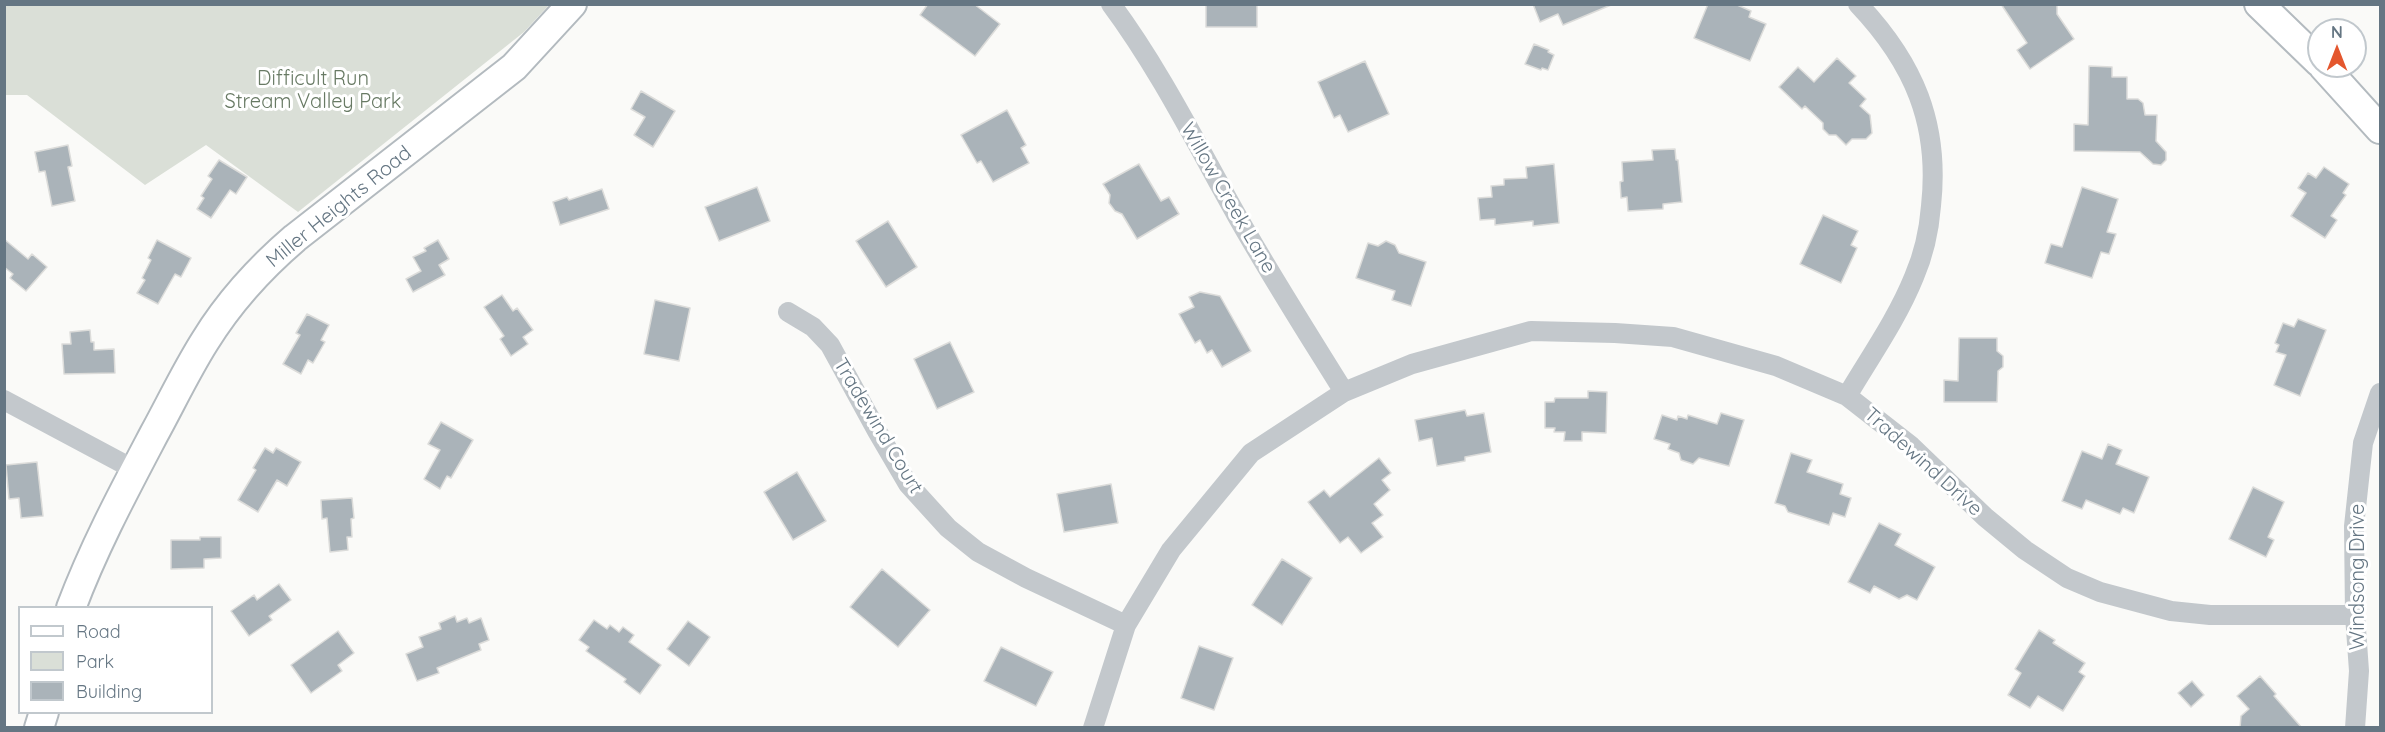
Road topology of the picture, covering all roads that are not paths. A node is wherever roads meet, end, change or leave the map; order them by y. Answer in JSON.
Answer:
{"nodes":[{"id":1,"x":572,"y":4,"type":"edge"},
{"id":2,"x":1111,"y":4,"type":"edge"},
{"id":3,"x":1858,"y":4,"type":"edge"},
{"id":4,"x":2259,"y":4,"type":"edge"},
{"id":5,"x":2307,"y":50,"type":"edge"},
{"id":6,"x":2334,"y":78,"type":"edge"},
{"id":7,"x":2380,"y":129,"type":"edge"},
{"id":8,"x":788,"y":312,"type":"dead end"},
{"id":9,"x":1344,"y":392,"type":"junction"},
{"id":10,"x":2380,"y":393,"type":"edge"},
{"id":11,"x":1847,"y":396,"type":"junction"},
{"id":12,"x":4,"y":399,"type":"edge"},
{"id":13,"x":135,"y":470,"type":"junction"},
{"id":14,"x":72,"y":606,"type":"edge"},
{"id":15,"x":2355,"y":615,"type":"junction"},
{"id":16,"x":1126,"y":625,"type":"junction"},
{"id":17,"x":1093,"y":728,"type":"edge"},
{"id":18,"x":2355,"y":728,"type":"edge"}],
"edges":[{"from":1,"to":13,"type":"street","name":"Miller Heights Road"},
{"from":2,"to":9,"type":"street","name":"Willow Creek Lane"},
{"from":3,"to":11,"type":"street"},
{"from":4,"to":5,"type":"street"},
{"from":6,"to":7,"type":"street"},
{"from":8,"to":16,"type":"street","name":"Tradewind Court"},
{"from":9,"to":11,"type":"street","name":"Tradewind Drive"},
{"from":9,"to":16,"type":"street","name":"Tradewind Drive"},
{"from":10,"to":15,"type":"street","name":"Windsong Drive"},
{"from":11,"to":15,"type":"street","name":"Tradewind Drive"},
{"from":12,"to":13,"type":"street"},
{"from":13,"to":14,"type":"street","name":"Miller Heights Road"},
{"from":15,"to":18,"type":"street","name":"Windsong Drive"},
{"from":16,"to":17,"type":"street","name":"Tradewind Drive"}]}
